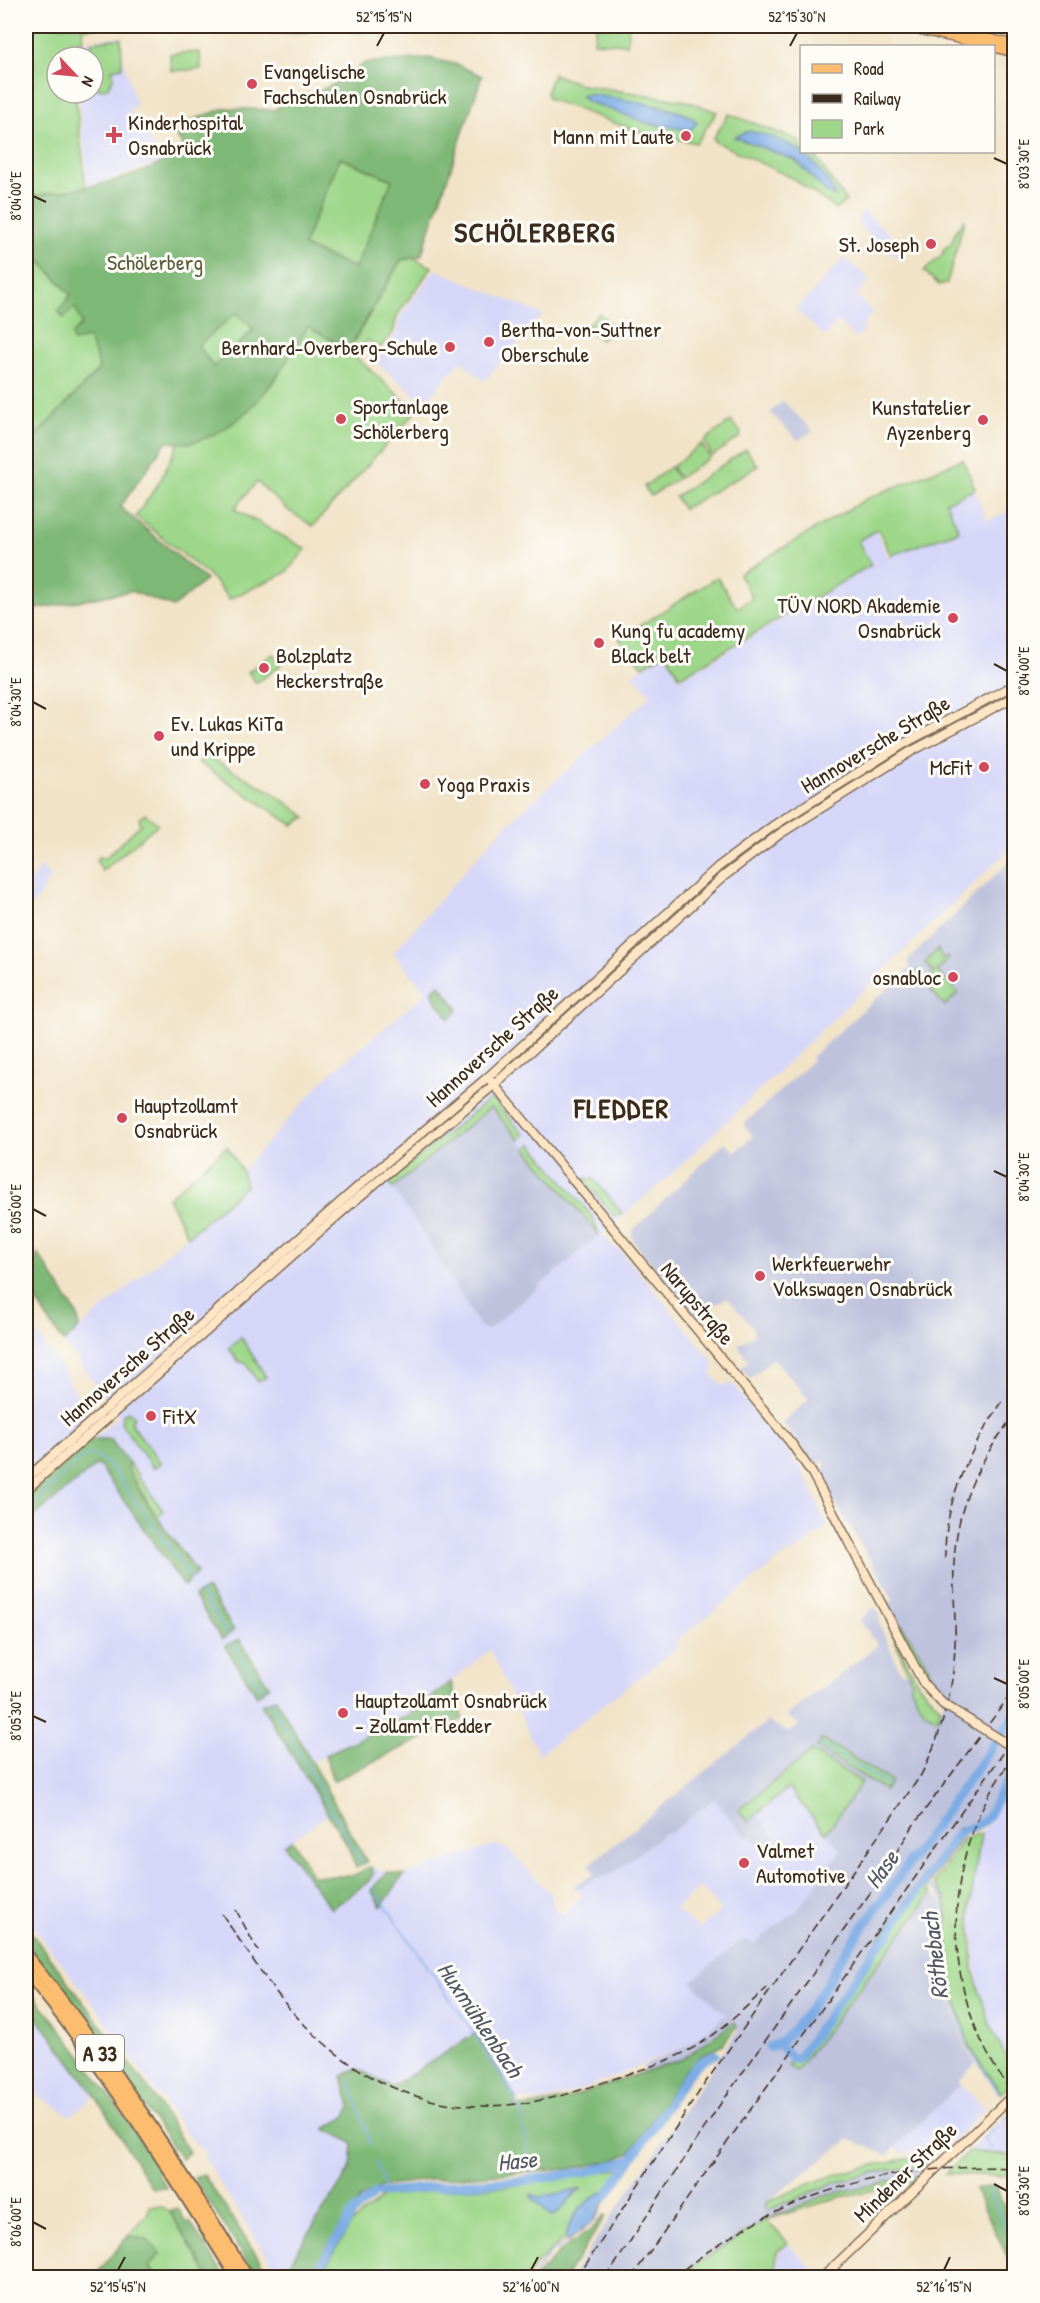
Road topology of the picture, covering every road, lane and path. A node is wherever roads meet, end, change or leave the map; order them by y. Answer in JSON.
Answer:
{"nodes":[{"id":1,"x":905,"y":26,"type":"edge"},
{"id":2,"x":933,"y":26,"type":"edge"},
{"id":3,"x":985,"y":45,"type":"edge"},
{"id":4,"x":1014,"y":45,"type":"edge"},
{"id":5,"x":995,"y":47,"type":"edge"},
{"id":6,"x":1014,"y":52,"type":"edge"},
{"id":7,"x":1014,"y":685,"type":"edge"},
{"id":8,"x":1014,"y":697,"type":"edge"},
{"id":9,"x":488,"y":1077,"type":"junction"},
{"id":10,"x":495,"y":1084,"type":"junction"},
{"id":11,"x":26,"y":1479,"type":"edge"},
{"id":12,"x":26,"y":1490,"type":"edge"},
{"id":13,"x":1014,"y":1748,"type":"edge"},
{"id":14,"x":26,"y":1955,"type":"edge"},
{"id":15,"x":26,"y":1971,"type":"edge"},
{"id":16,"x":1014,"y":2094,"type":"edge"},
{"id":17,"x":167,"y":2159,"type":"junction"},
{"id":18,"x":195,"y":2201,"type":"junction"},
{"id":19,"x":237,"y":2277,"type":"edge"},
{"id":20,"x":248,"y":2277,"type":"edge"},
{"id":21,"x":822,"y":2277,"type":"edge"}],
"edges":[{"from":1,"to":3,"type":"main road"},
{"from":2,"to":4,"type":"main road"},
{"from":5,"to":6,"type":"main road"},
{"from":7,"to":9,"type":"main road","name":"Hannoversche Straße"},
{"from":8,"to":10,"type":"main road","name":"Hannoversche Straße"},
{"from":9,"to":10,"type":"main road","name":"Narupstraße"},
{"from":9,"to":11,"type":"main road","name":"Hannoversche Straße"},
{"from":10,"to":12,"type":"main road","name":"Hannoversche Straße"},
{"from":10,"to":13,"type":"main road","name":"Narupstraße","bridge":true},
{"from":14,"to":17,"type":"highway","number":"A 33"},
{"from":15,"to":17,"type":"highway","number":"A 33"},
{"from":16,"to":21,"type":"main road","name":"Mindener Straße"},
{"from":17,"to":18,"type":"highway","number":"A 33"},
{"from":18,"to":19,"type":"highway","number":"A 33"},
{"from":18,"to":20,"type":"highway","number":"A 33"}]}
